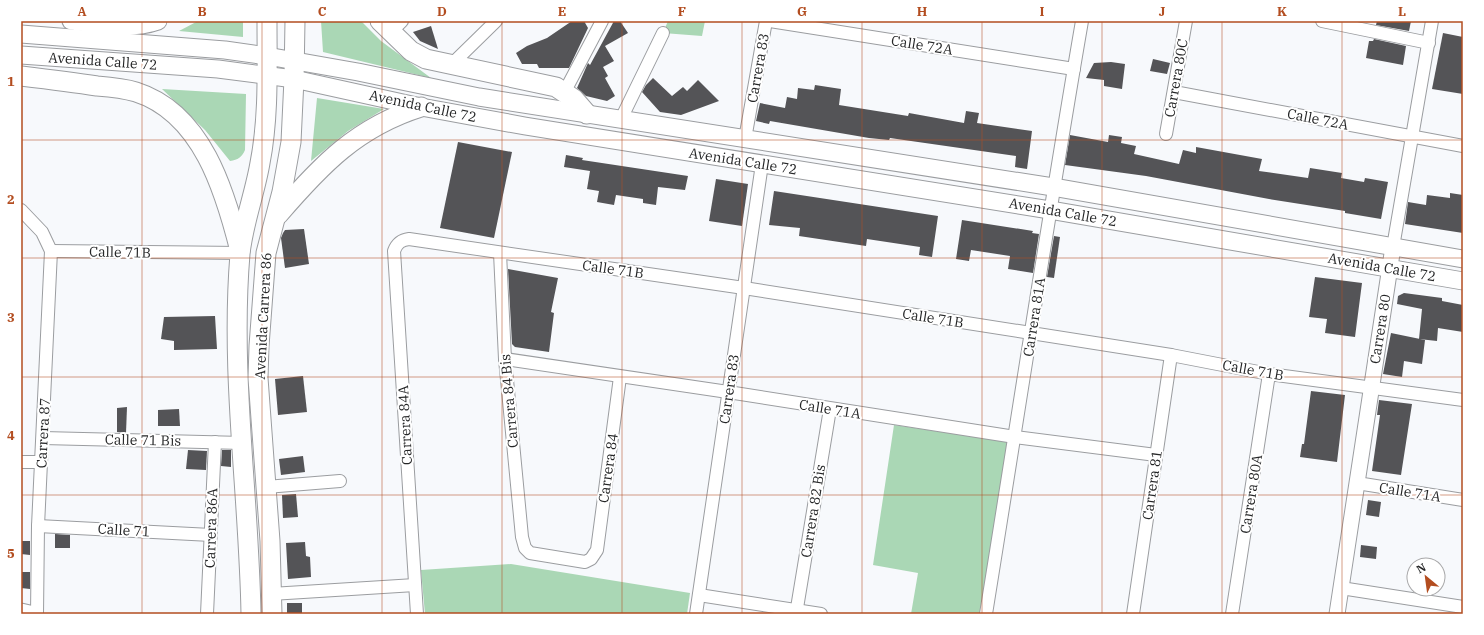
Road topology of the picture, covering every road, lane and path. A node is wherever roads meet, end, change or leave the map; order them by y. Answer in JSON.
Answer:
{"nodes":[{"id":1,"x":71,"y":21,"type":"edge"},
{"id":2,"x":158,"y":21,"type":"edge"},
{"id":3,"x":267,"y":21,"type":"edge"},
{"id":4,"x":295,"y":21,"type":"edge"},
{"id":5,"x":496,"y":21,"type":"edge"},
{"id":6,"x":602,"y":21,"type":"edge"},
{"id":7,"x":766,"y":21,"type":"edge"},
{"id":8,"x":770,"y":21,"type":"edge"},
{"id":9,"x":1082,"y":21,"type":"edge"},
{"id":10,"x":1186,"y":21,"type":"edge"},
{"id":11,"x":1322,"y":21,"type":"edge"},
{"id":12,"x":1432,"y":21,"type":"edge"},
{"id":13,"x":391,"y":25,"type":"edge"},
{"id":14,"x":663,"y":33,"type":"dead end"},
{"id":15,"x":21,"y":34,"type":"edge"},
{"id":16,"x":1429,"y":43,"type":"junction"},
{"id":17,"x":21,"y":54,"type":"edge"},
{"id":18,"x":267,"y":56,"type":"junction"},
{"id":19,"x":295,"y":60,"type":"junction"},
{"id":20,"x":450,"y":66,"type":"junction"},
{"id":21,"x":1074,"y":69,"type":"junction"},
{"id":22,"x":266,"y":75,"type":"junction"},
{"id":23,"x":21,"y":76,"type":"edge"},
{"id":24,"x":294,"y":79,"type":"junction"},
{"id":25,"x":565,"y":91,"type":"junction"},
{"id":26,"x":1174,"y":92,"type":"junction"},
{"id":27,"x":421,"y":107,"type":"junction"},
{"id":28,"x":587,"y":114,"type":"junction"},
{"id":29,"x":621,"y":119,"type":"junction"},
{"id":30,"x":1166,"y":134,"type":"dead end"},
{"id":31,"x":1412,"y":137,"type":"junction"},
{"id":32,"x":745,"y":139,"type":"junction"},
{"id":33,"x":1463,"y":146,"type":"edge"},
{"id":34,"x":762,"y":164,"type":"junction"},
{"id":35,"x":1053,"y":187,"type":"junction"},
{"id":36,"x":21,"y":210,"type":"edge"},
{"id":37,"x":1050,"y":210,"type":"junction"},
{"id":38,"x":273,"y":221,"type":"junction"},
{"id":39,"x":403,"y":240,"type":"joint"},
{"id":40,"x":1393,"y":247,"type":"junction"},
{"id":41,"x":51,"y":251,"type":"junction"},
{"id":42,"x":240,"y":253,"type":"junction"},
{"id":43,"x":500,"y":253,"type":"junction"},
{"id":44,"x":1463,"y":259,"type":"edge"},
{"id":45,"x":1390,"y":269,"type":"junction"},
{"id":46,"x":1463,"y":281,"type":"edge"},
{"id":47,"x":744,"y":288,"type":"junction"},
{"id":48,"x":1032,"y":334,"type":"junction"},
{"id":49,"x":1171,"y":355,"type":"junction"},
{"id":50,"x":505,"y":359,"type":"junction"},
{"id":51,"x":1269,"y":374,"type":"junction"},
{"id":52,"x":620,"y":377,"type":"junction"},
{"id":53,"x":1371,"y":387,"type":"junction"},
{"id":54,"x":728,"y":392,"type":"junction"},
{"id":55,"x":1463,"y":400,"type":"edge"},
{"id":56,"x":830,"y":409,"type":"junction"},
{"id":57,"x":1015,"y":437,"type":"junction"},
{"id":58,"x":43,"y":438,"type":"junction"},
{"id":59,"x":214,"y":442,"type":"junction"},
{"id":60,"x":243,"y":443,"type":"junction"},
{"id":61,"x":1156,"y":456,"type":"junction"},
{"id":62,"x":21,"y":462,"type":"edge"},
{"id":63,"x":41,"y":462,"type":"junction"},
{"id":64,"x":340,"y":481,"type":"dead end"},
{"id":65,"x":1357,"y":484,"type":"junction"},
{"id":66,"x":266,"y":487,"type":"junction"},
{"id":67,"x":1463,"y":500,"type":"edge"},
{"id":68,"x":38,"y":526,"type":"junction"},
{"id":69,"x":211,"y":535,"type":"junction"},
{"id":70,"x":591,"y":559,"type":"joint"},
{"id":71,"x":415,"y":585,"type":"junction"},
{"id":72,"x":1341,"y":588,"type":"junction"},
{"id":73,"x":271,"y":594,"type":"junction"},
{"id":74,"x":698,"y":595,"type":"junction"},
{"id":75,"x":1463,"y":607,"type":"edge"},
{"id":76,"x":21,"y":611,"type":"edge"},
{"id":77,"x":796,"y":612,"type":"edge"},
{"id":78,"x":36,"y":614,"type":"edge"},
{"id":79,"x":207,"y":614,"type":"edge"},
{"id":80,"x":251,"y":614,"type":"edge"},
{"id":81,"x":272,"y":614,"type":"edge"},
{"id":82,"x":416,"y":614,"type":"edge"},
{"id":83,"x":696,"y":614,"type":"edge"},
{"id":84,"x":821,"y":614,"type":"edge"},
{"id":85,"x":986,"y":614,"type":"edge"},
{"id":86,"x":1133,"y":614,"type":"edge"},
{"id":87,"x":1232,"y":614,"type":"edge"},
{"id":88,"x":1337,"y":614,"type":"edge"}],
"edges":[{"from":1,"to":2,"type":"main road"},
{"from":3,"to":18,"type":"main road","name":"Avenida Carrera 86"},
{"from":4,"to":19,"type":"main road","name":"Avenida Carrera 86"},
{"from":5,"to":20,"type":"street"},
{"from":6,"to":25,"type":"street"},
{"from":7,"to":32,"type":"street","name":"Carrera 83"},
{"from":8,"to":21,"type":"street","name":"Calle 72A"},
{"from":9,"to":21,"type":"street","name":"Carrera 81A"},
{"from":10,"to":26,"type":"street","name":"Carrera 80C"},
{"from":11,"to":16,"type":"street"},
{"from":12,"to":16,"type":"street","name":"Carrera 80"},
{"from":13,"to":20,"type":"main road"},
{"from":14,"to":29,"type":"street"},
{"from":15,"to":18,"type":"main road","name":"Avenida Calle 72"},
{"from":16,"to":31,"type":"street","name":"Carrera 80"},
{"from":17,"to":22,"type":"main road","name":"Avenida Calle 72"},
{"from":18,"to":19,"type":"main road","name":"Avenida Calle 72"},
{"from":18,"to":22,"type":"main road","name":"Avenida Carrera 86"},
{"from":19,"to":24,"type":"main road","name":"Avenida Carrera 86"},
{"from":19,"to":28,"type":"main road","name":"Avenida Calle 72"},
{"from":20,"to":25,"type":"main road"},
{"from":21,"to":35,"type":"street","name":"Carrera 81A"},
{"from":22,"to":24,"type":"main road","name":"Avenida Calle 72"},
{"from":22,"to":42,"type":"main road","name":"Avenida Carrera 86"},
{"from":23,"to":42,"type":"main road"},
{"from":24,"to":27,"type":"main road","name":"Avenida Calle 72"},
{"from":24,"to":38,"type":"main road","name":"Avenida Carrera 86"},
{"from":25,"to":28,"type":"main road"},
{"from":26,"to":30,"type":"street","name":"Carrera 80C"},
{"from":26,"to":31,"type":"street","name":"Calle 72A"},
{"from":27,"to":34,"type":"main road","name":"Avenida Calle 72"},
{"from":27,"to":38,"type":"main road"},
{"from":28,"to":29,"type":"main road","name":"Avenida Calle 72"},
{"from":29,"to":32,"type":"main road","name":"Avenida Calle 72"},
{"from":31,"to":33,"type":"street","name":"Calle 72A"},
{"from":31,"to":40,"type":"street","name":"Carrera 80"},
{"from":32,"to":35,"type":"main road","name":"Avenida Calle 72"},
{"from":34,"to":37,"type":"main road","name":"Avenida Calle 72"},
{"from":34,"to":47,"type":"street","name":"Carrera 83"},
{"from":35,"to":37,"type":"street","name":"Carrera 81A"},
{"from":35,"to":40,"type":"main road","name":"Avenida Calle 72"},
{"from":36,"to":41,"type":"street"},
{"from":37,"to":45,"type":"main road","name":"Avenida Calle 72"},
{"from":37,"to":48,"type":"street","name":"Carrera 81A"},
{"from":38,"to":66,"type":"main road","name":"Avenida Carrera 86"},
{"from":39,"to":43,"type":"street","name":"Calle 71B"},
{"from":39,"to":71,"type":"street","name":"Carrera 84A"},
{"from":40,"to":44,"type":"main road","name":"Avenida Calle 72"},
{"from":40,"to":45,"type":"street","name":"Carrera 80"},
{"from":41,"to":42,"type":"street","name":"Calle 71B"},
{"from":41,"to":58,"type":"street","name":"Carrera 87"},
{"from":42,"to":60,"type":"main road","name":"Avenida Carrera 86"},
{"from":43,"to":47,"type":"street","name":"Calle 71B"},
{"from":43,"to":50,"type":"street","name":"Carrera 84 Bis"},
{"from":45,"to":46,"type":"main road","name":"Avenida Calle 72"},
{"from":45,"to":53,"type":"street","name":"Carrera 80"},
{"from":47,"to":48,"type":"street","name":"Calle 71B"},
{"from":47,"to":54,"type":"street","name":"Carrera 83"},
{"from":48,"to":49,"type":"street","name":"Calle 71B"},
{"from":48,"to":57,"type":"street","name":"Carrera 81A"},
{"from":49,"to":51,"type":"street","name":"Calle 71B"},
{"from":49,"to":61,"type":"street","name":"Carrera 81"},
{"from":50,"to":52,"type":"street","name":"Calle 71A"},
{"from":50,"to":70,"type":"street","name":"Carrera 84 Bis"},
{"from":51,"to":53,"type":"street","name":"Calle 71B"},
{"from":51,"to":87,"type":"street","name":"Carrera 80A"},
{"from":52,"to":54,"type":"street","name":"Calle 71A"},
{"from":52,"to":70,"type":"street","name":"Carrera 84"},
{"from":53,"to":55,"type":"street","name":"Calle 71B"},
{"from":53,"to":65,"type":"street","name":"Carrera 80"},
{"from":54,"to":56,"type":"street","name":"Calle 71A"},
{"from":54,"to":74,"type":"street","name":"Carrera 83"},
{"from":56,"to":57,"type":"street","name":"Calle 71A"},
{"from":56,"to":77,"type":"street","name":"Carrera 82 Bis"},
{"from":57,"to":61,"type":"street","name":"Calle 71A"},
{"from":57,"to":85,"type":"street","name":"Carrera 81A"},
{"from":58,"to":59,"type":"street","name":"Calle 71 Bis"},
{"from":58,"to":63,"type":"street","name":"Carrera 87"},
{"from":59,"to":60,"type":"street","name":"Calle 71 Bis"},
{"from":59,"to":69,"type":"street","name":"Carrera 86A"},
{"from":60,"to":80,"type":"main road","name":"Avenida Carrera 86"},
{"from":61,"to":86,"type":"street","name":"Carrera 81"},
{"from":62,"to":63,"type":"street"},
{"from":63,"to":68,"type":"street","name":"Carrera 87"},
{"from":64,"to":66,"type":"street"},
{"from":65,"to":67,"type":"street","name":"Calle 71A"},
{"from":65,"to":72,"type":"street","name":"Carrera 80"},
{"from":66,"to":73,"type":"main road","name":"Avenida Carrera 86"},
{"from":68,"to":69,"type":"street","name":"Calle 71"},
{"from":68,"to":78,"type":"street","name":"Carrera 87"},
{"from":69,"to":79,"type":"street","name":"Carrera 86A"},
{"from":71,"to":73,"type":"street"},
{"from":71,"to":82,"type":"street","name":"Carrera 84A"},
{"from":72,"to":75,"type":"street"},
{"from":72,"to":88,"type":"street","name":"Carrera 80"},
{"from":73,"to":81,"type":"main road","name":"Avenida Carrera 86"},
{"from":74,"to":77,"type":"street"},
{"from":74,"to":83,"type":"street","name":"Carrera 83"},
{"from":76,"to":78,"type":"street"},
{"from":77,"to":84,"type":"street"}]}
